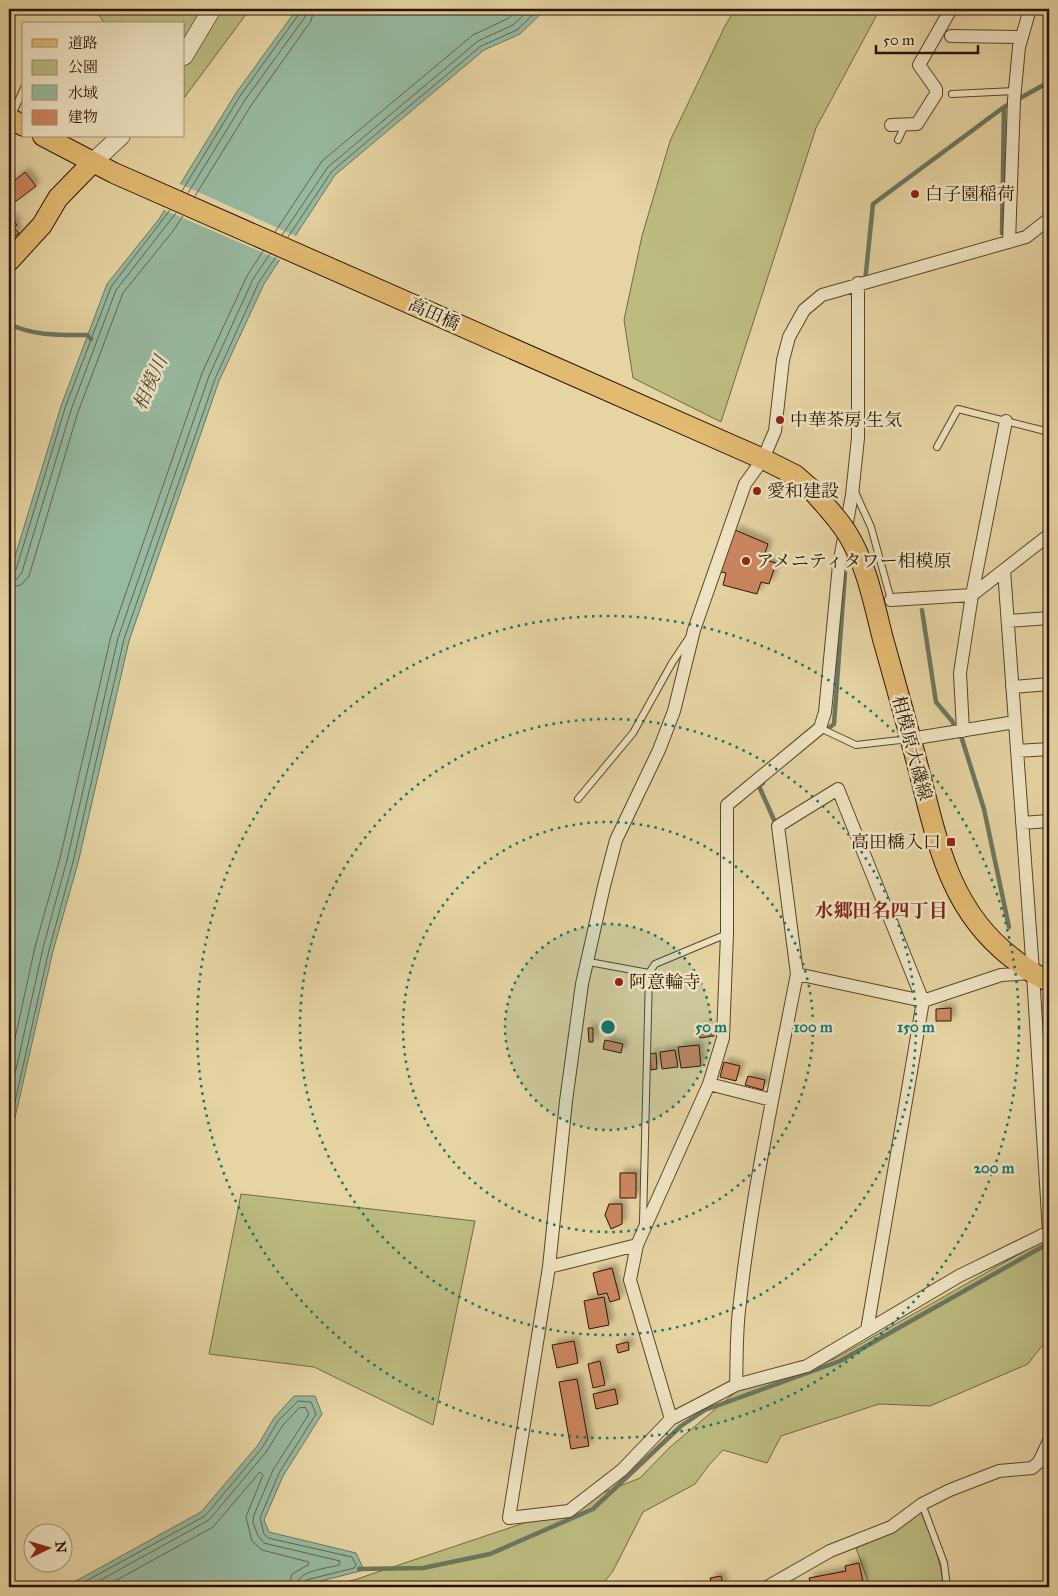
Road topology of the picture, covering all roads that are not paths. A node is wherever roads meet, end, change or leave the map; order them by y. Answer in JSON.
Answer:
{"nodes":[{"id":1,"x":212,"y":9,"type":"edge"},
{"id":2,"x":951,"y":9,"type":"edge"},
{"id":3,"x":1030,"y":9,"type":"edge"},
{"id":4,"x":951,"y":36,"type":"dead end"},
{"id":5,"x":1022,"y":37,"type":"junction"},
{"id":6,"x":185,"y":54,"type":"edge"},
{"id":7,"x":952,"y":94,"type":"dead end"},
{"id":8,"x":22,"y":95,"type":"edge"},
{"id":9,"x":1014,"y":101,"type":"junction"},
{"id":10,"x":14,"y":121,"type":"edge"},
{"id":11,"x":891,"y":125,"type":"dead end"},
{"id":12,"x":904,"y":125,"type":"junction"},
{"id":13,"x":47,"y":138,"type":"edge"},
{"id":14,"x":120,"y":138,"type":"edge"},
{"id":15,"x":898,"y":140,"type":"dead end"},
{"id":16,"x":99,"y":166,"type":"junction"},
{"id":17,"x":1047,"y":226,"type":"edge"},
{"id":18,"x":1009,"y":242,"type":"junction"},
{"id":19,"x":9,"y":260,"type":"edge"},
{"id":20,"x":858,"y":284,"type":"junction"},
{"id":21,"x":1006,"y":421,"type":"junction"},
{"id":22,"x":1049,"y":432,"type":"edge"},
{"id":23,"x":937,"y":447,"type":"dead end"},
{"id":24,"x":756,"y":456,"type":"junction"},
{"id":25,"x":853,"y":486,"type":"junction"},
{"id":26,"x":810,"y":488,"type":"joint"},
{"id":27,"x":1049,"y":535,"type":"edge"},
{"id":28,"x":1004,"y":570,"type":"junction"},
{"id":29,"x":972,"y":595,"type":"junction"},
{"id":30,"x":891,"y":600,"type":"joint"},
{"id":31,"x":1049,"y":618,"type":"edge"},
{"id":32,"x":1008,"y":621,"type":"junction"},
{"id":33,"x":694,"y":630,"type":"junction"},
{"id":34,"x":1049,"y":684,"type":"edge"},
{"id":35,"x":1012,"y":687,"type":"junction"},
{"id":36,"x":1015,"y":722,"type":"junction"},
{"id":37,"x":821,"y":729,"type":"junction"},
{"id":38,"x":963,"y":731,"type":"junction"},
{"id":39,"x":910,"y":739,"type":"junction"},
{"id":40,"x":1049,"y":749,"type":"edge"},
{"id":41,"x":1017,"y":751,"type":"junction"},
{"id":42,"x":578,"y":800,"type":"dead end"},
{"id":43,"x":1049,"y":821,"type":"edge"},
{"id":44,"x":1022,"y":823,"type":"junction"},
{"id":45,"x":727,"y":934,"type":"junction"},
{"id":46,"x":589,"y":962,"type":"junction"},
{"id":47,"x":649,"y":973,"type":"junction"},
{"id":48,"x":797,"y":974,"type":"junction"},
{"id":49,"x":1041,"y":977,"type":"edge"},
{"id":50,"x":923,"y":1001,"type":"junction"},
{"id":51,"x":1043,"y":1045,"type":"edge"},
{"id":52,"x":709,"y":1084,"type":"junction"},
{"id":53,"x":772,"y":1100,"type":"junction"},
{"id":54,"x":1048,"y":1182,"type":"edge"},
{"id":55,"x":643,"y":1229,"type":"junction"},
{"id":56,"x":1049,"y":1232,"type":"edge"},
{"id":57,"x":637,"y":1245,"type":"junction"},
{"id":58,"x":549,"y":1267,"type":"junction"},
{"id":59,"x":867,"y":1330,"type":"junction"},
{"id":60,"x":736,"y":1385,"type":"junction"},
{"id":61,"x":671,"y":1419,"type":"junction"},
{"id":62,"x":1049,"y":1441,"type":"edge"},
{"id":63,"x":922,"y":1504,"type":"junction"},
{"id":64,"x":767,"y":1587,"type":"edge"},
{"id":65,"x":947,"y":1587,"type":"edge"}],
"edges":[{"from":1,"to":6,"type":"main road"},
{"from":2,"to":12,"type":"street"},
{"from":3,"to":5,"type":"street"},
{"from":4,"to":5,"type":"street"},
{"from":5,"to":9,"type":"street"},
{"from":7,"to":9,"type":"lane"},
{"from":8,"to":10,"type":"lane"},
{"from":9,"to":18,"type":"street"},
{"from":11,"to":12,"type":"street"},
{"from":12,"to":15,"type":"lane"},
{"from":13,"to":16,"type":"main road","name":"高田橋"},
{"from":14,"to":16,"type":"main road"},
{"from":16,"to":19,"type":"main road"},
{"from":16,"to":24,"type":"main road","name":"高田橋"},
{"from":17,"to":18,"type":"street"},
{"from":18,"to":20,"type":"street"},
{"from":20,"to":24,"type":"street"},
{"from":20,"to":25,"type":"street"},
{"from":21,"to":22,"type":"lane"},
{"from":21,"to":23,"type":"lane"},
{"from":21,"to":29,"type":"street"},
{"from":24,"to":26,"type":"main road","name":"高田橋"},
{"from":24,"to":33,"type":"street"},
{"from":25,"to":30,"type":"lane"},
{"from":25,"to":37,"type":"street"},
{"from":26,"to":39,"type":"main road","name":"相模原大磯線","bridge":true},
{"from":27,"to":28,"type":"street"},
{"from":28,"to":29,"type":"street"},
{"from":28,"to":32,"type":"street"},
{"from":29,"to":30,"type":"street"},
{"from":29,"to":38,"type":"street"},
{"from":31,"to":32,"type":"street"},
{"from":32,"to":35,"type":"street"},
{"from":33,"to":42,"type":"lane"},
{"from":33,"to":46,"type":"street"},
{"from":34,"to":35,"type":"street"},
{"from":35,"to":36,"type":"street"},
{"from":36,"to":38,"type":"street"},
{"from":36,"to":41,"type":"street"},
{"from":37,"to":39,"type":"lane"},
{"from":37,"to":45,"type":"street"},
{"from":38,"to":39,"type":"street"},
{"from":39,"to":49,"type":"main road","name":"相模原大磯線"},
{"from":40,"to":41,"type":"street"},
{"from":41,"to":44,"type":"street"},
{"from":43,"to":44,"type":"street"},
{"from":44,"to":49,"type":"street"},
{"from":45,"to":47,"type":"lane"},
{"from":45,"to":52,"type":"street"},
{"from":46,"to":47,"type":"lane"},
{"from":46,"to":58,"type":"street"},
{"from":47,"to":55,"type":"lane"},
{"from":48,"to":50,"type":"street"},
{"from":48,"to":50,"type":"street"},
{"from":48,"to":53,"type":"street"},
{"from":49,"to":50,"type":"street"},
{"from":49,"to":51,"type":"street"},
{"from":50,"to":59,"type":"street"},
{"from":51,"to":54,"type":"street"},
{"from":52,"to":53,"type":"street"},
{"from":52,"to":55,"type":"street"},
{"from":53,"to":60,"type":"street"},
{"from":54,"to":56,"type":"street"},
{"from":55,"to":57,"type":"street"},
{"from":56,"to":59,"type":"street"},
{"from":57,"to":58,"type":"street"},
{"from":57,"to":61,"type":"street"},
{"from":58,"to":61,"type":"street"},
{"from":59,"to":60,"type":"street"},
{"from":60,"to":61,"type":"street"},
{"from":62,"to":63,"type":"street"},
{"from":63,"to":64,"type":"street"},
{"from":63,"to":65,"type":"lane"}]}
